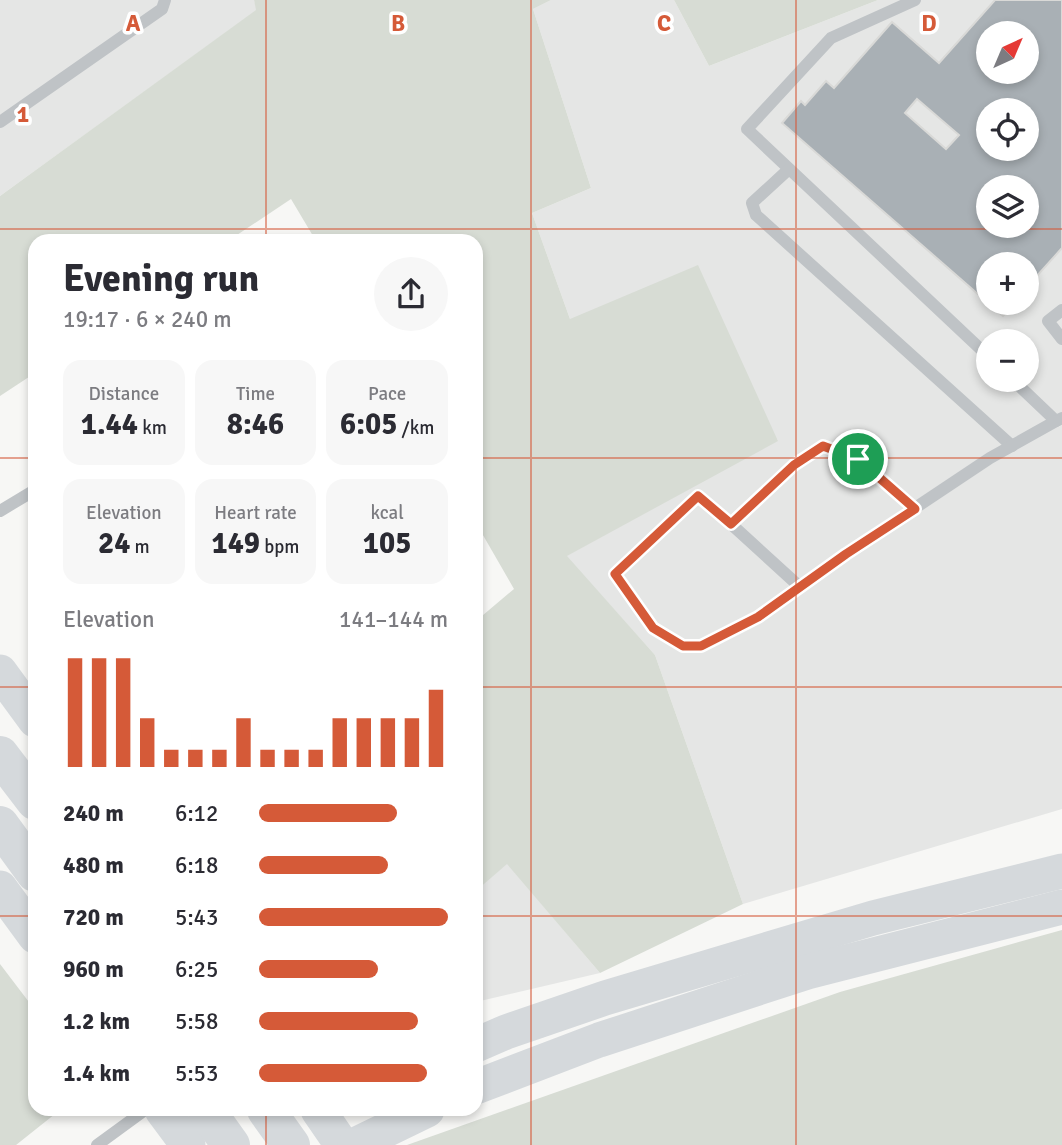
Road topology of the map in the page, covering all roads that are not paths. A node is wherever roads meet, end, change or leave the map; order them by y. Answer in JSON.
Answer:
{"nodes":[{"id":1,"x":165,"y":0,"type":"edge"},
{"id":2,"x":915,"y":0,"type":"edge"},
{"id":3,"x":0,"y":122,"type":"edge"},
{"id":4,"x":789,"y":169,"type":"junction"},
{"id":5,"x":1062,"y":310,"type":"edge"},
{"id":6,"x":1062,"y":339,"type":"edge"},
{"id":7,"x":976,"y":345,"type":"edge"},
{"id":8,"x":1027,"y":392,"type":"edge"},
{"id":9,"x":1059,"y":419,"type":"edge"},
{"id":10,"x":1012,"y":446,"type":"junction"},
{"id":11,"x":28,"y":494,"type":"edge"},
{"id":12,"x":915,"y":509,"type":"junction"},
{"id":13,"x":0,"y":511,"type":"edge"},
{"id":14,"x":731,"y":524,"type":"junction"},
{"id":15,"x":800,"y":587,"type":"junction"},
{"id":16,"x":0,"y":673,"type":"edge"},
{"id":17,"x":28,"y":708,"type":"edge"},
{"id":18,"x":0,"y":755,"type":"edge"},
{"id":19,"x":28,"y":792,"type":"edge"},
{"id":20,"x":0,"y":825,"type":"edge"},
{"id":21,"x":28,"y":863,"type":"edge"},
{"id":22,"x":1062,"y":871,"type":"edge"},
{"id":23,"x":0,"y":888,"type":"edge"},
{"id":24,"x":1062,"y":907,"type":"edge"},
{"id":25,"x":28,"y":926,"type":"edge"},
{"id":26,"x":483,"y":1042,"type":"edge"},
{"id":27,"x":483,"y":1084,"type":"edge"},
{"id":28,"x":137,"y":1116,"type":"edge"},
{"id":29,"x":166,"y":1116,"type":"edge"},
{"id":30,"x":209,"y":1116,"type":"edge"},
{"id":31,"x":270,"y":1116,"type":"edge"},
{"id":32,"x":415,"y":1116,"type":"edge"},
{"id":33,"x":97,"y":1145,"type":"edge"},
{"id":34,"x":188,"y":1145,"type":"edge"},
{"id":35,"x":231,"y":1145,"type":"edge"},
{"id":36,"x":291,"y":1145,"type":"edge"},
{"id":37,"x":355,"y":1145,"type":"edge"}],
"edges":[{"from":1,"to":3,"type":"lane"},
{"from":2,"to":4,"type":"lane"},
{"from":4,"to":7,"type":"lane"},
{"from":4,"to":10,"type":"lane"},
{"from":5,"to":6,"type":"lane"},
{"from":8,"to":9,"type":"lane"},
{"from":9,"to":10,"type":"lane"},
{"from":10,"to":12,"type":"lane"},
{"from":11,"to":13,"type":"lane"},
{"from":12,"to":14,"type":"lane"},
{"from":12,"to":15,"type":"lane"},
{"from":14,"to":15,"type":"lane"},
{"from":14,"to":15,"type":"lane"},
{"from":16,"to":17,"type":"street"},
{"from":18,"to":19,"type":"highway"},
{"from":20,"to":21,"type":"highway"},
{"from":22,"to":26,"type":"street"},
{"from":23,"to":25,"type":"street"},
{"from":24,"to":27,"type":"street"},
{"from":28,"to":33,"type":"lane"},
{"from":29,"to":34,"type":"street"},
{"from":30,"to":35,"type":"highway"},
{"from":31,"to":36,"type":"highway"},
{"from":32,"to":37,"type":"street"}]}
